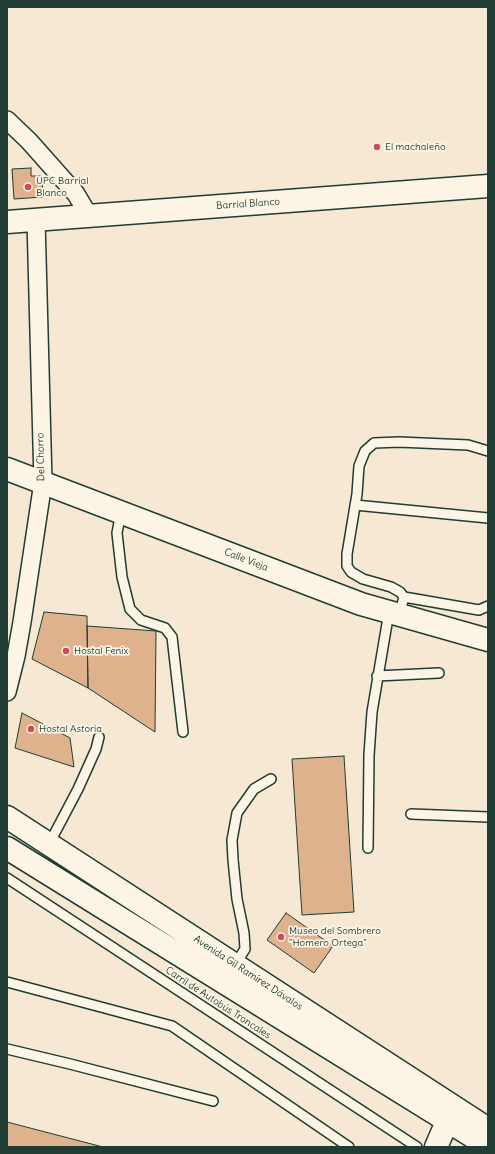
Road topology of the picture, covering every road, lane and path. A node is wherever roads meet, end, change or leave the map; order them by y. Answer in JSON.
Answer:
{"nodes":[{"id":1,"x":7,"y":120,"type":"edge"},
{"id":2,"x":488,"y":186,"type":"edge"},
{"id":3,"x":89,"y":216,"type":"junction"},
{"id":4,"x":36,"y":220,"type":"junction"},
{"id":5,"x":7,"y":222,"type":"edge"},
{"id":6,"x":488,"y":451,"type":"edge"},
{"id":7,"x":7,"y":470,"type":"edge"},
{"id":8,"x":43,"y":482,"type":"junction"},
{"id":9,"x":355,"y":505,"type":"junction"},
{"id":10,"x":121,"y":512,"type":"junction"},
{"id":11,"x":488,"y":518,"type":"edge"},
{"id":12,"x":488,"y":606,"type":"edge"},
{"id":13,"x":397,"y":608,"type":"junction"},
{"id":14,"x":488,"y":640,"type":"edge"},
{"id":15,"x":439,"y":673,"type":"dead end"},
{"id":16,"x":378,"y":676,"type":"junction"},
{"id":17,"x":7,"y":692,"type":"edge"},
{"id":18,"x":183,"y":732,"type":"dead end"},
{"id":19,"x":99,"y":737,"type":"dead end"},
{"id":20,"x":271,"y":779,"type":"dead end"},
{"id":21,"x":410,"y":814,"type":"dead end"},
{"id":22,"x":7,"y":817,"type":"edge"},
{"id":23,"x":488,"y":817,"type":"edge"},
{"id":24,"x":49,"y":844,"type":"junction"},
{"id":25,"x":7,"y":848,"type":"edge"},
{"id":26,"x":368,"y":848,"type":"dead end"},
{"id":27,"x":7,"y":878,"type":"edge"},
{"id":28,"x":236,"y":965,"type":"junction"},
{"id":29,"x":7,"y":982,"type":"edge"},
{"id":30,"x":7,"y":1049,"type":"edge"},
{"id":31,"x":213,"y":1102,"type":"dead end"},
{"id":32,"x":458,"y":1124,"type":"edge"},
{"id":33,"x":488,"y":1129,"type":"edge"},
{"id":34,"x":488,"y":1146,"type":"edge"},
{"id":35,"x":349,"y":1147,"type":"edge"},
{"id":36,"x":417,"y":1147,"type":"edge"},
{"id":37,"x":436,"y":1147,"type":"edge"}],
"edges":[{"from":1,"to":3,"type":"street"},
{"from":2,"to":3,"type":"main road","name":"Barrial Blanco"},
{"from":3,"to":4,"type":"main road","name":"Barrial Blanco"},
{"from":4,"to":5,"type":"main road","name":"Barrial Blanco"},
{"from":4,"to":8,"type":"street","name":"Del Chorro"},
{"from":6,"to":9,"type":"lane"},
{"from":7,"to":8,"type":"main road","name":"Calle Vieja"},
{"from":8,"to":10,"type":"main road","name":"Calle Vieja"},
{"from":8,"to":17,"type":"street","name":"Del Chorro"},
{"from":9,"to":11,"type":"lane"},
{"from":9,"to":13,"type":"lane"},
{"from":10,"to":13,"type":"main road","name":"Calle Vieja"},
{"from":10,"to":18,"type":"lane"},
{"from":12,"to":13,"type":"lane"},
{"from":13,"to":14,"type":"main road","name":"Calle Vieja"},
{"from":13,"to":16,"type":"lane"},
{"from":15,"to":16,"type":"lane"},
{"from":16,"to":26,"type":"lane"},
{"from":19,"to":24,"type":"lane"},
{"from":20,"to":28,"type":"lane"},
{"from":21,"to":23,"type":"lane"},
{"from":22,"to":24,"type":"main road","name":"Avenida Gil Ramírez Dávalos"},
{"from":24,"to":28,"type":"main road","name":"Avenida Gil Ramírez Dávalos"},
{"from":25,"to":32,"type":"main road","name":"Avenida Gil Ramírez Dávalos"},
{"from":27,"to":36,"type":"lane","name":"Carril de Autobús Troncales"},
{"from":28,"to":32,"type":"main road","name":"Avenida Gil Ramírez Dávalos"},
{"from":29,"to":35,"type":"lane"},
{"from":30,"to":31,"type":"lane"},
{"from":32,"to":33,"type":"main road","name":"Avenida Gil Ramírez Dávalos"},
{"from":32,"to":34,"type":"main road","name":"Avenida Gil Ramírez Dávalos"},
{"from":32,"to":37,"type":"main road"}]}
